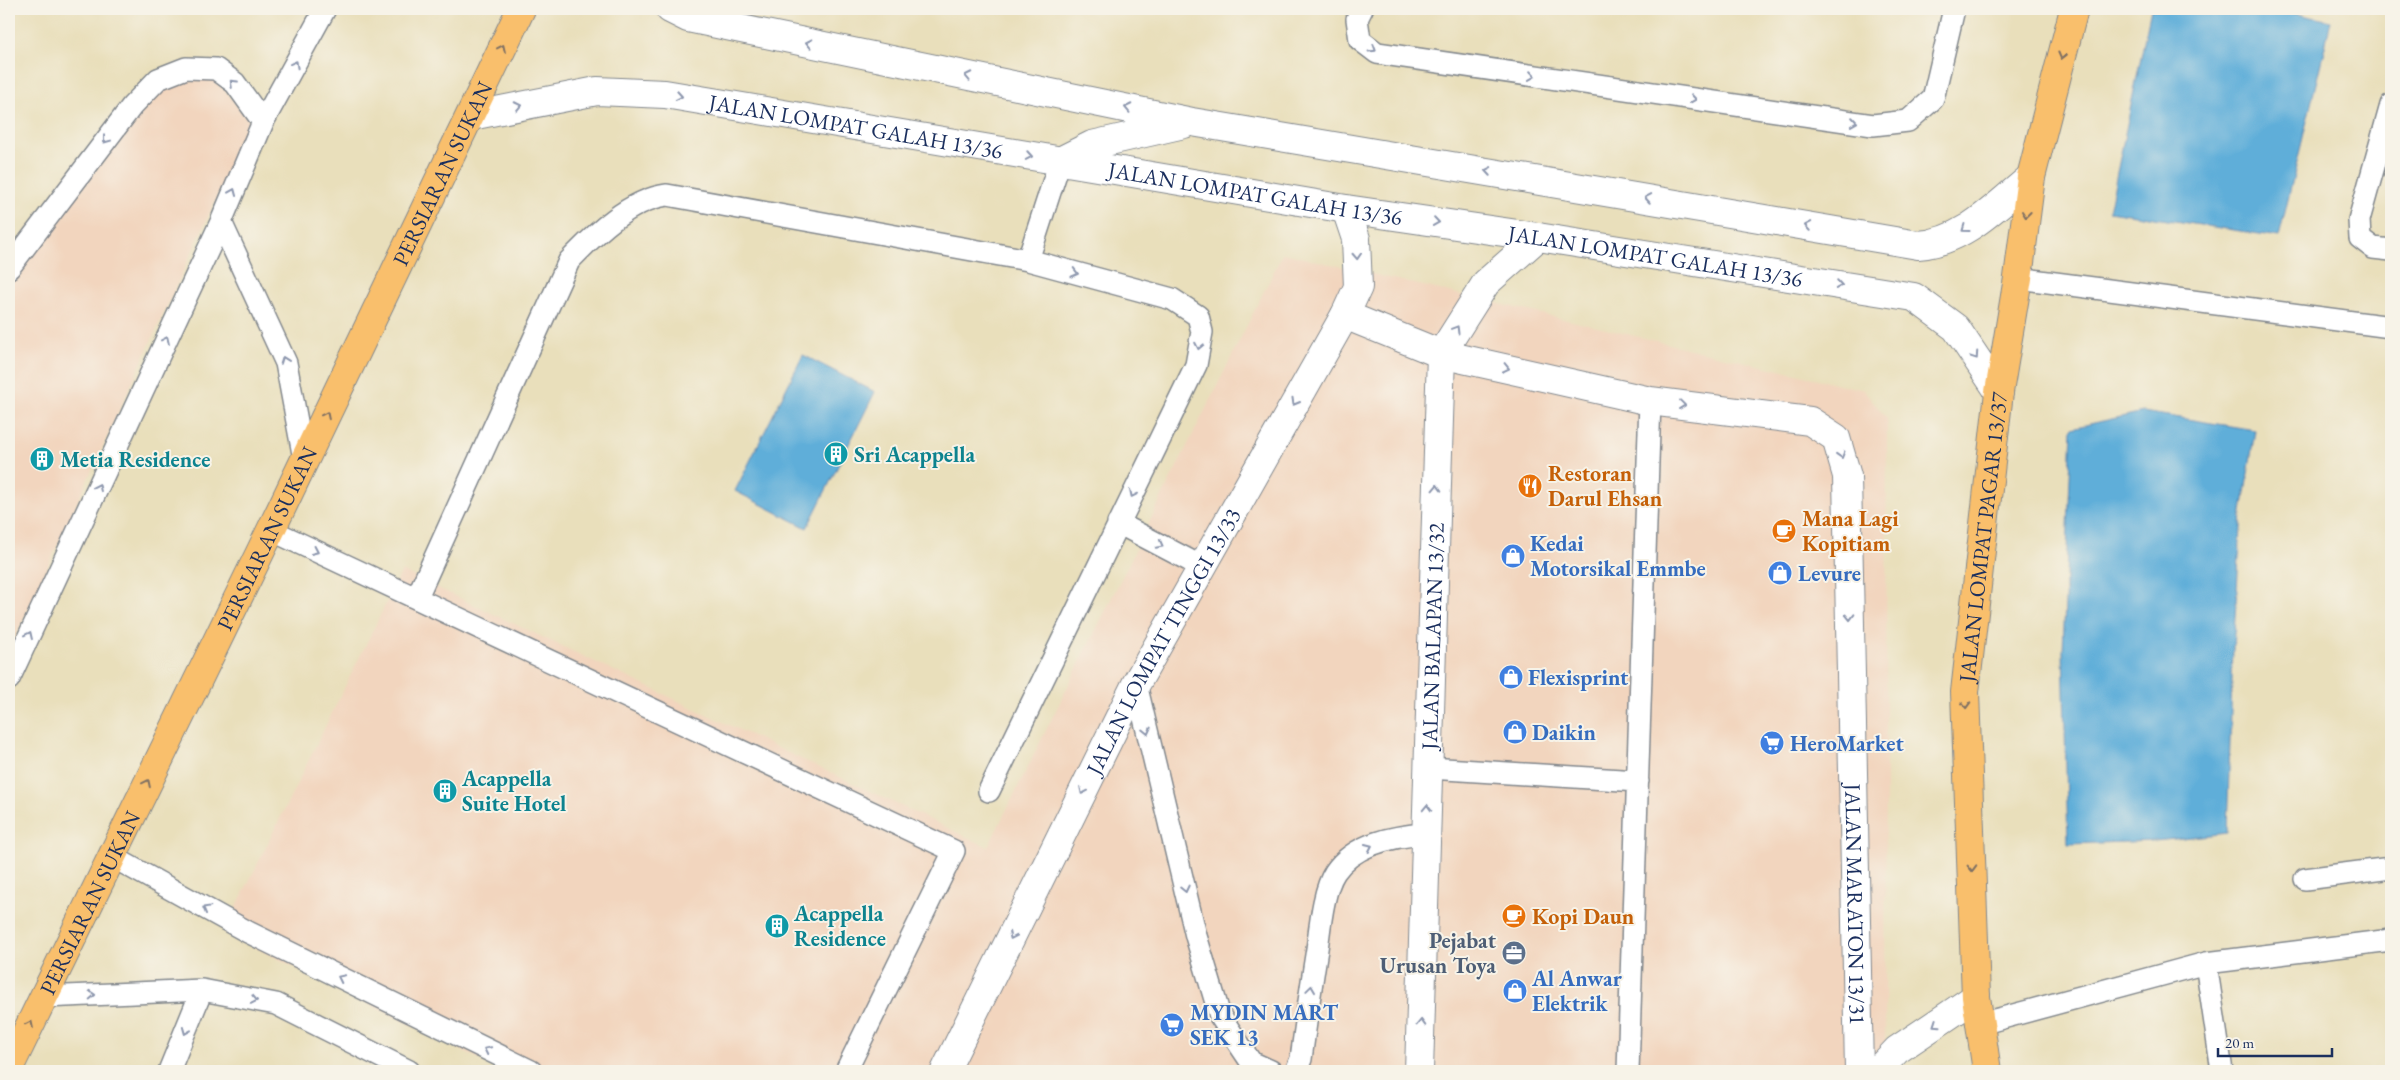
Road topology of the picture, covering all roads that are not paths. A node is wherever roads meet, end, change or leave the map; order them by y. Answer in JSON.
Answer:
{"nodes":[{"id":1,"x":325,"y":9,"type":"edge"},
{"id":2,"x":521,"y":9,"type":"edge"},
{"id":3,"x":670,"y":9,"type":"edge"},
{"id":4,"x":1362,"y":9,"type":"edge"},
{"id":5,"x":1954,"y":9,"type":"edge"},
{"id":6,"x":2074,"y":9,"type":"edge"},
{"id":7,"x":2391,"y":105,"type":"edge"},
{"id":8,"x":471,"y":116,"type":"junction"},
{"id":9,"x":263,"y":122,"type":"junction"},
{"id":10,"x":1192,"y":122,"type":"junction"},
{"id":11,"x":1060,"y":161,"type":"junction"},
{"id":12,"x":2031,"y":177,"type":"junction"},
{"id":13,"x":1346,"y":209,"type":"junction"},
{"id":14,"x":221,"y":222,"type":"junction"},
{"id":15,"x":1538,"y":237,"type":"junction"},
{"id":16,"x":2391,"y":250,"type":"edge"},
{"id":17,"x":1028,"y":260,"type":"junction"},
{"id":18,"x":9,"y":268,"type":"edge"},
{"id":19,"x":2018,"y":278,"type":"junction"},
{"id":20,"x":1345,"y":315,"type":"junction"},
{"id":21,"x":2391,"y":327,"type":"edge"},
{"id":22,"x":1441,"y":354,"type":"junction"},
{"id":23,"x":1999,"y":392,"type":"junction"},
{"id":24,"x":1650,"y":401,"type":"junction"},
{"id":25,"x":304,"y":459,"type":"junction"},
{"id":26,"x":1118,"y":523,"type":"junction"},
{"id":27,"x":271,"y":530,"type":"junction"},
{"id":28,"x":1202,"y":567,"type":"junction"},
{"id":29,"x":417,"y":597,"type":"junction"},
{"id":30,"x":9,"y":679,"type":"edge"},
{"id":31,"x":1136,"y":684,"type":"junction"},
{"id":32,"x":1429,"y":768,"type":"junction"},
{"id":33,"x":1638,"y":780,"type":"junction"},
{"id":34,"x":989,"y":791,"type":"dead end"},
{"id":35,"x":1426,"y":834,"type":"junction"},
{"id":36,"x":112,"y":856,"type":"junction"},
{"id":37,"x":2391,"y":868,"type":"edge"},
{"id":38,"x":2305,"y":879,"type":"dead end"},
{"id":39,"x":2391,"y":940,"type":"edge"},
{"id":40,"x":2206,"y":963,"type":"junction"},
{"id":41,"x":202,"y":990,"type":"junction"},
{"id":42,"x":44,"y":996,"type":"junction"},
{"id":43,"x":1976,"y":997,"type":"junction"},
{"id":44,"x":1980,"y":1024,"type":"junction"},
{"id":45,"x":9,"y":1068,"type":"edge"},
{"id":46,"x":170,"y":1071,"type":"edge"},
{"id":47,"x":409,"y":1071,"type":"edge"},
{"id":48,"x":531,"y":1071,"type":"edge"},
{"id":49,"x":846,"y":1071,"type":"edge"},
{"id":50,"x":945,"y":1071,"type":"edge"},
{"id":51,"x":1271,"y":1071,"type":"edge"},
{"id":52,"x":1296,"y":1071,"type":"edge"},
{"id":53,"x":1420,"y":1071,"type":"edge"},
{"id":54,"x":1628,"y":1071,"type":"edge"},
{"id":55,"x":1859,"y":1071,"type":"edge"},
{"id":56,"x":1877,"y":1071,"type":"edge"},
{"id":57,"x":1987,"y":1071,"type":"edge"},
{"id":58,"x":2222,"y":1071,"type":"edge"}],
"edges":[{"from":9,"to":1,"type":"lane","one_way":true},
{"from":8,"to":2,"type":"main road","name":"PERSIARAN SUKAN","one_way":true},
{"from":10,"to":3,"type":"street","one_way":true},
{"from":4,"to":5,"type":"lane","one_way":true},
{"from":6,"to":12,"type":"main road","name":"JALAN LOMPAT PAGAR 13/37","one_way":true},
{"from":7,"to":16,"type":"lane"},
{"from":8,"to":11,"type":"street","name":"JALAN LOMPAT GALAH 13/36","one_way":true},
{"from":25,"to":8,"type":"main road","name":"PERSIARAN SUKAN","one_way":true},
{"from":14,"to":9,"type":"lane","one_way":true},
{"from":9,"to":18,"type":"lane","one_way":true},
{"from":10,"to":11,"type":"street"},
{"from":12,"to":10,"type":"street","one_way":true},
{"from":11,"to":13,"type":"street","name":"JALAN LOMPAT GALAH 13/36"},
{"from":11,"to":17,"type":"lane"},
{"from":12,"to":19,"type":"main road","name":"JALAN LOMPAT PAGAR 13/37","one_way":true},
{"from":13,"to":15,"type":"street","name":"JALAN LOMPAT GALAH 13/36","one_way":true},
{"from":13,"to":20,"type":"street","name":"JALAN LOMPAT TINGGI 13/33","one_way":true},
{"from":25,"to":14,"type":"lane","one_way":true},
{"from":30,"to":14,"type":"lane","one_way":true},
{"from":22,"to":15,"type":"street","one_way":true},
{"from":15,"to":23,"type":"street","name":"JALAN LOMPAT GALAH 13/36","one_way":true},
{"from":17,"to":26,"type":"lane","one_way":true},
{"from":17,"to":29,"type":"lane"},
{"from":19,"to":21,"type":"lane"},
{"from":19,"to":23,"type":"main road","name":"JALAN LOMPAT PAGAR 13/37"},
{"from":20,"to":22,"type":"street"},
{"from":20,"to":28,"type":"street","name":"JALAN LOMPAT TINGGI 13/33","one_way":true},
{"from":22,"to":24,"type":"street","one_way":true},
{"from":32,"to":22,"type":"street","name":"JALAN BALAPAN 13/32","one_way":true},
{"from":23,"to":43,"type":"main road","name":"JALAN LOMPAT PAGAR 13/37","one_way":true},
{"from":24,"to":33,"type":"lane"},
{"from":24,"to":55,"type":"street","name":"JALAN MARATON 13/31","one_way":true},
{"from":25,"to":27,"type":"main road","name":"PERSIARAN SUKAN"},
{"from":26,"to":28,"type":"lane","one_way":true},
{"from":26,"to":34,"type":"lane"},
{"from":27,"to":29,"type":"lane","one_way":true},
{"from":36,"to":27,"type":"main road","name":"PERSIARAN SUKAN","one_way":true},
{"from":28,"to":31,"type":"street","name":"JALAN LOMPAT TINGGI 13/33"},
{"from":29,"to":49,"type":"lane"},
{"from":31,"to":50,"type":"street","name":"JALAN LOMPAT TINGGI 13/33","one_way":true},
{"from":31,"to":51,"type":"lane","one_way":true},
{"from":32,"to":33,"type":"lane"},
{"from":35,"to":32,"type":"street","name":"JALAN BALAPAN 13/32","one_way":true},
{"from":33,"to":54,"type":"lane"},
{"from":52,"to":35,"type":"lane","one_way":true},
{"from":53,"to":35,"type":"street","name":"JALAN BALAPAN 13/32","one_way":true},
{"from":36,"to":42,"type":"main road","name":"PERSIARAN SUKAN"},
{"from":48,"to":36,"type":"lane","one_way":true},
{"from":37,"to":38,"type":"lane"},
{"from":39,"to":40,"type":"lane"},
{"from":40,"to":44,"type":"lane"},
{"from":40,"to":58,"type":"lane"},
{"from":42,"to":41,"type":"lane","one_way":true},
{"from":41,"to":46,"type":"lane","one_way":true},
{"from":41,"to":47,"type":"lane","one_way":true},
{"from":45,"to":42,"type":"main road","name":"PERSIARAN SUKAN","one_way":true},
{"from":43,"to":44,"type":"main road","name":"JALAN LOMPAT PAGAR 13/37"},
{"from":43,"to":56,"type":"street","one_way":true},
{"from":44,"to":57,"type":"main road","name":"JALAN LOMPAT PAGAR 13/37"}]}
